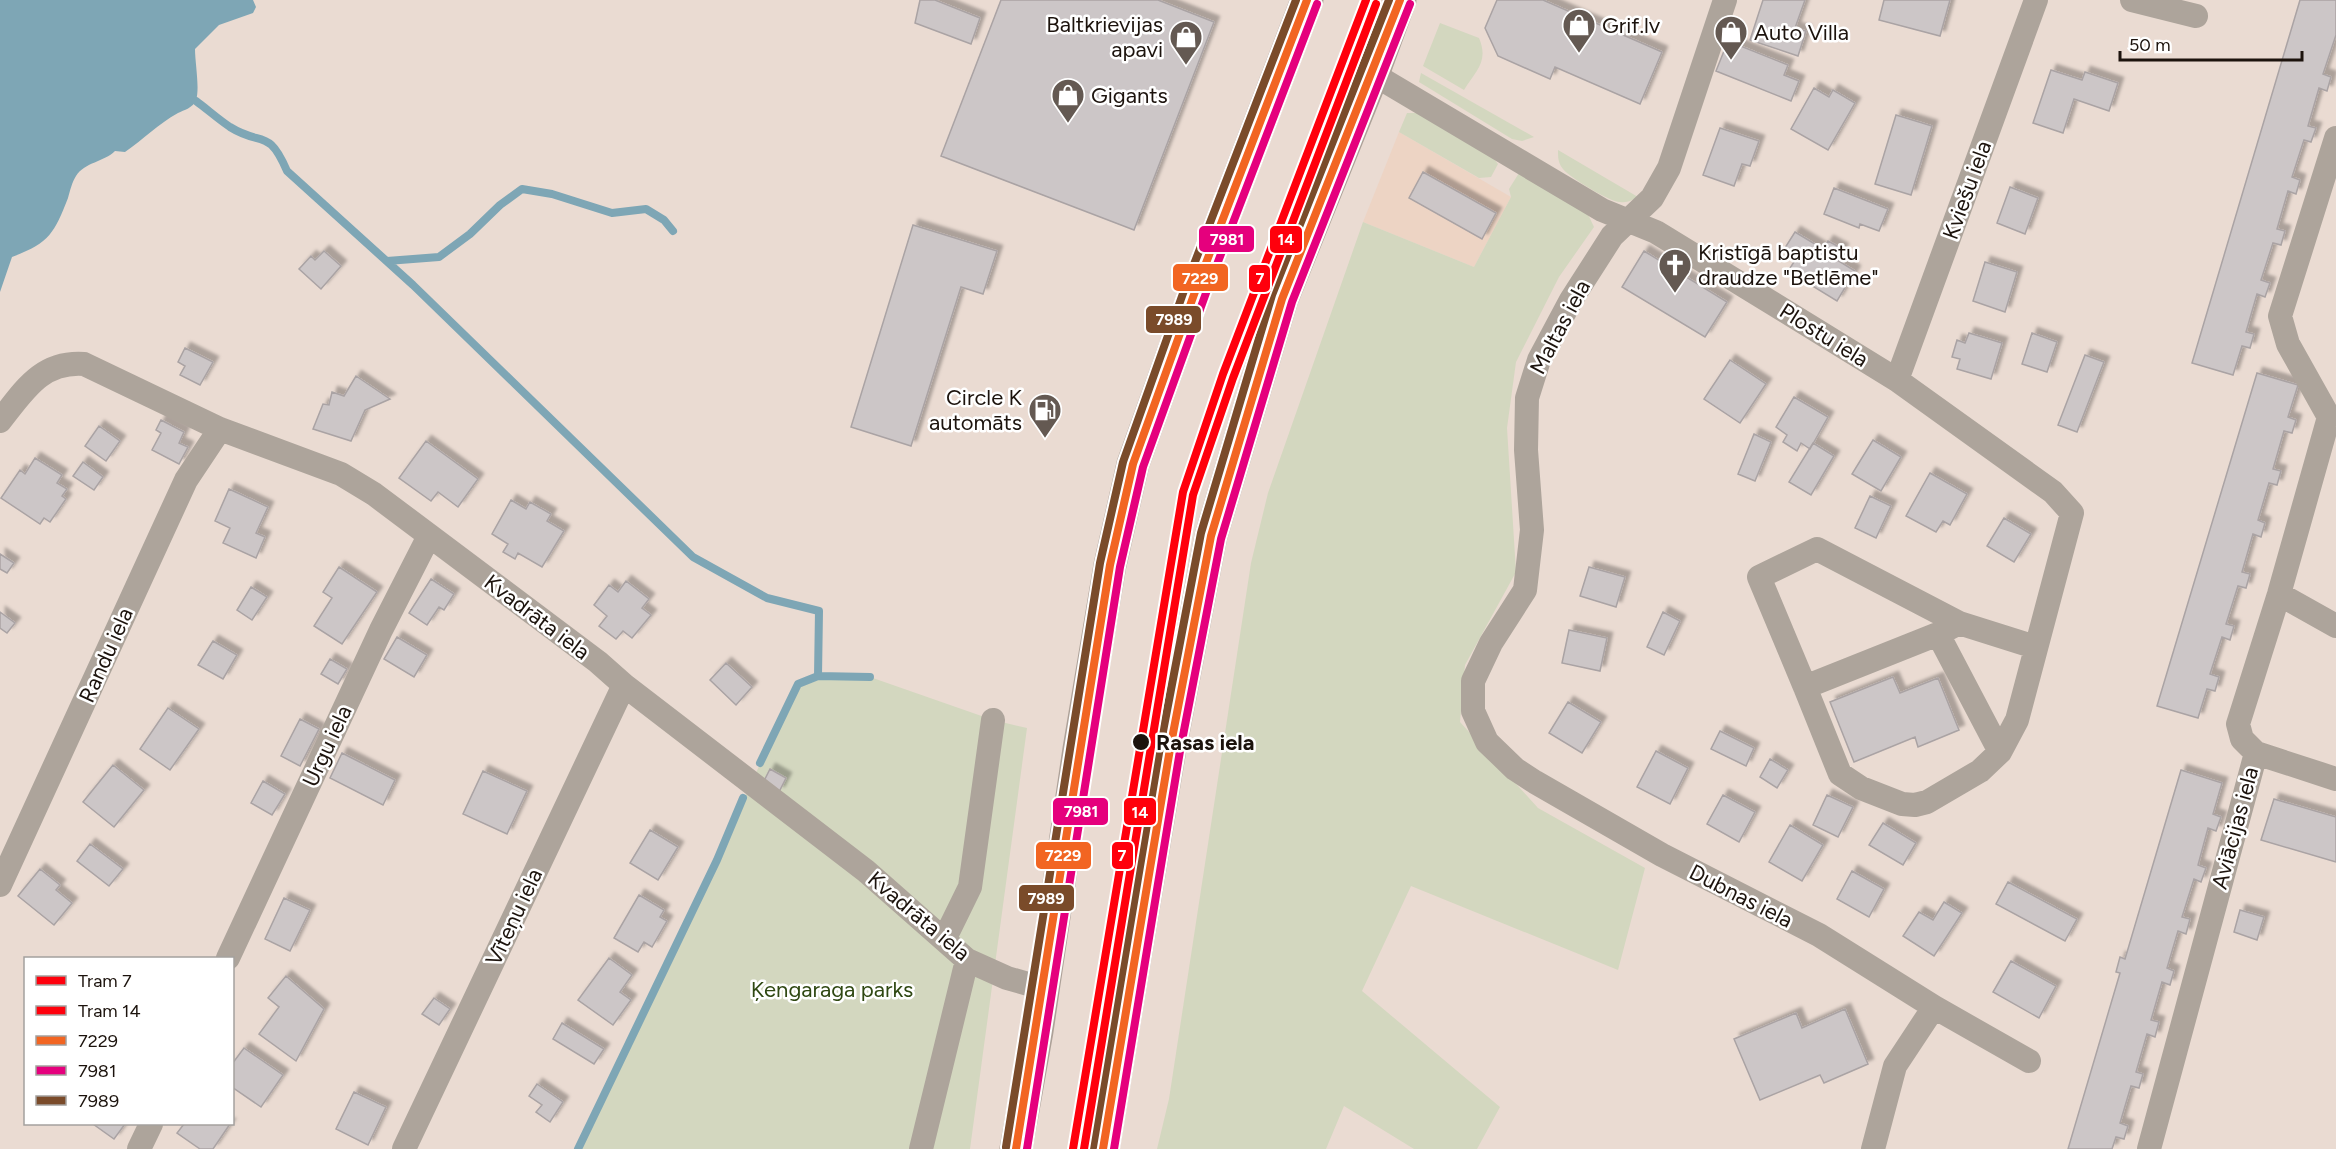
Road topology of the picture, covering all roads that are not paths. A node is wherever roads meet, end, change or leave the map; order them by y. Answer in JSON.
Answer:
{"nodes":[{"id":1,"x":1307,"y":0,"type":"edge"},
{"id":2,"x":1400,"y":0,"type":"edge"},
{"id":3,"x":1725,"y":0,"type":"edge"},
{"id":4,"x":2036,"y":0,"type":"edge"},
{"id":5,"x":2132,"y":0,"type":"edge"},
{"id":6,"x":2196,"y":16,"type":"dead end"},
{"id":7,"x":1373,"y":75,"type":"junction"},
{"id":8,"x":2336,"y":138,"type":"edge"},
{"id":9,"x":1629,"y":221,"type":"junction"},
{"id":10,"x":1897,"y":380,"type":"junction"},
{"id":11,"x":2332,"y":417,"type":"edge"},
{"id":12,"x":0,"y":421,"type":"edge"},
{"id":13,"x":220,"y":429,"type":"junction"},
{"id":14,"x":429,"y":536,"type":"junction"},
{"id":15,"x":2279,"y":594,"type":"junction"},
{"id":16,"x":1959,"y":622,"type":"junction"},
{"id":17,"x":2336,"y":626,"type":"edge"},
{"id":18,"x":1938,"y":634,"type":"junction"},
{"id":19,"x":2035,"y":647,"type":"junction"},
{"id":20,"x":624,"y":685,"type":"junction"},
{"id":21,"x":1804,"y":687,"type":"junction"},
{"id":22,"x":1473,"y":711,"type":"joint"},
{"id":23,"x":993,"y":720,"type":"dead end"},
{"id":24,"x":2000,"y":752,"type":"junction"},
{"id":25,"x":2256,"y":753,"type":"junction"},
{"id":26,"x":2336,"y":779,"type":"edge"},
{"id":27,"x":0,"y":885,"type":"edge"},
{"id":28,"x":945,"y":938,"type":"junction"},
{"id":29,"x":228,"y":957,"type":"edge"},
{"id":30,"x":967,"y":960,"type":"junction"},
{"id":31,"x":1042,"y":988,"type":"junction"},
{"id":32,"x":1934,"y":1007,"type":"junction"},
{"id":33,"x":2029,"y":1061,"type":"dead end"},
{"id":34,"x":151,"y":1125,"type":"edge"},
{"id":35,"x":2154,"y":1147,"type":"edge"},
{"id":36,"x":139,"y":1149,"type":"edge"},
{"id":37,"x":404,"y":1149,"type":"edge"},
{"id":38,"x":921,"y":1149,"type":"edge"},
{"id":39,"x":1016,"y":1149,"type":"edge"},
{"id":40,"x":1103,"y":1149,"type":"edge"},
{"id":41,"x":1874,"y":1149,"type":"edge"}],
"edges":[{"from":1,"to":31,"type":"highway"},
{"from":2,"to":7,"type":"highway"},
{"from":3,"to":9,"type":"street","name":"Maltas iela"},
{"from":4,"to":10,"type":"street","name":"Kviešu iela"},
{"from":5,"to":6,"type":"street"},
{"from":7,"to":9,"type":"street","name":"Plostu iela"},
{"from":7,"to":40,"type":"highway"},
{"from":8,"to":11,"type":"street"},
{"from":9,"to":10,"type":"street","name":"Plostu iela"},
{"from":9,"to":22,"type":"street","name":"Maltas iela"},
{"from":10,"to":19,"type":"street","name":"Plostu iela"},
{"from":11,"to":15,"type":"street","name":"Aviācijas iela"},
{"from":12,"to":13,"type":"street","name":"Kvadrāta iela"},
{"from":13,"to":14,"type":"street","name":"Kvadrāta iela"},
{"from":13,"to":27,"type":"street","name":"Randu iela"},
{"from":14,"to":20,"type":"street","name":"Kvadrāta iela"},
{"from":14,"to":29,"type":"street","name":"Urgu iela"},
{"from":15,"to":17,"type":"street"},
{"from":15,"to":25,"type":"street","name":"Aviācijas iela"},
{"from":16,"to":18,"type":"street"},
{"from":16,"to":19,"type":"street"},
{"from":16,"to":21,"type":"street"},
{"from":18,"to":21,"type":"street"},
{"from":18,"to":24,"type":"street"},
{"from":19,"to":24,"type":"street"},
{"from":20,"to":28,"type":"street","name":"Kvadrāta iela"},
{"from":20,"to":37,"type":"street","name":"Vīteņu iela"},
{"from":21,"to":24,"type":"street"},
{"from":22,"to":32,"type":"street","name":"Dubnas iela"},
{"from":23,"to":28,"type":"street"},
{"from":25,"to":26,"type":"street"},
{"from":25,"to":35,"type":"street","name":"Aviācijas iela"},
{"from":28,"to":30,"type":"street","name":"Kvadrāta iela"},
{"from":30,"to":31,"type":"street","name":"Kvadrāta iela"},
{"from":30,"to":38,"type":"street"},
{"from":31,"to":39,"type":"highway"},
{"from":32,"to":33,"type":"street","name":"Dubnas iela"},
{"from":32,"to":41,"type":"street"},
{"from":34,"to":36,"type":"street"}]}
